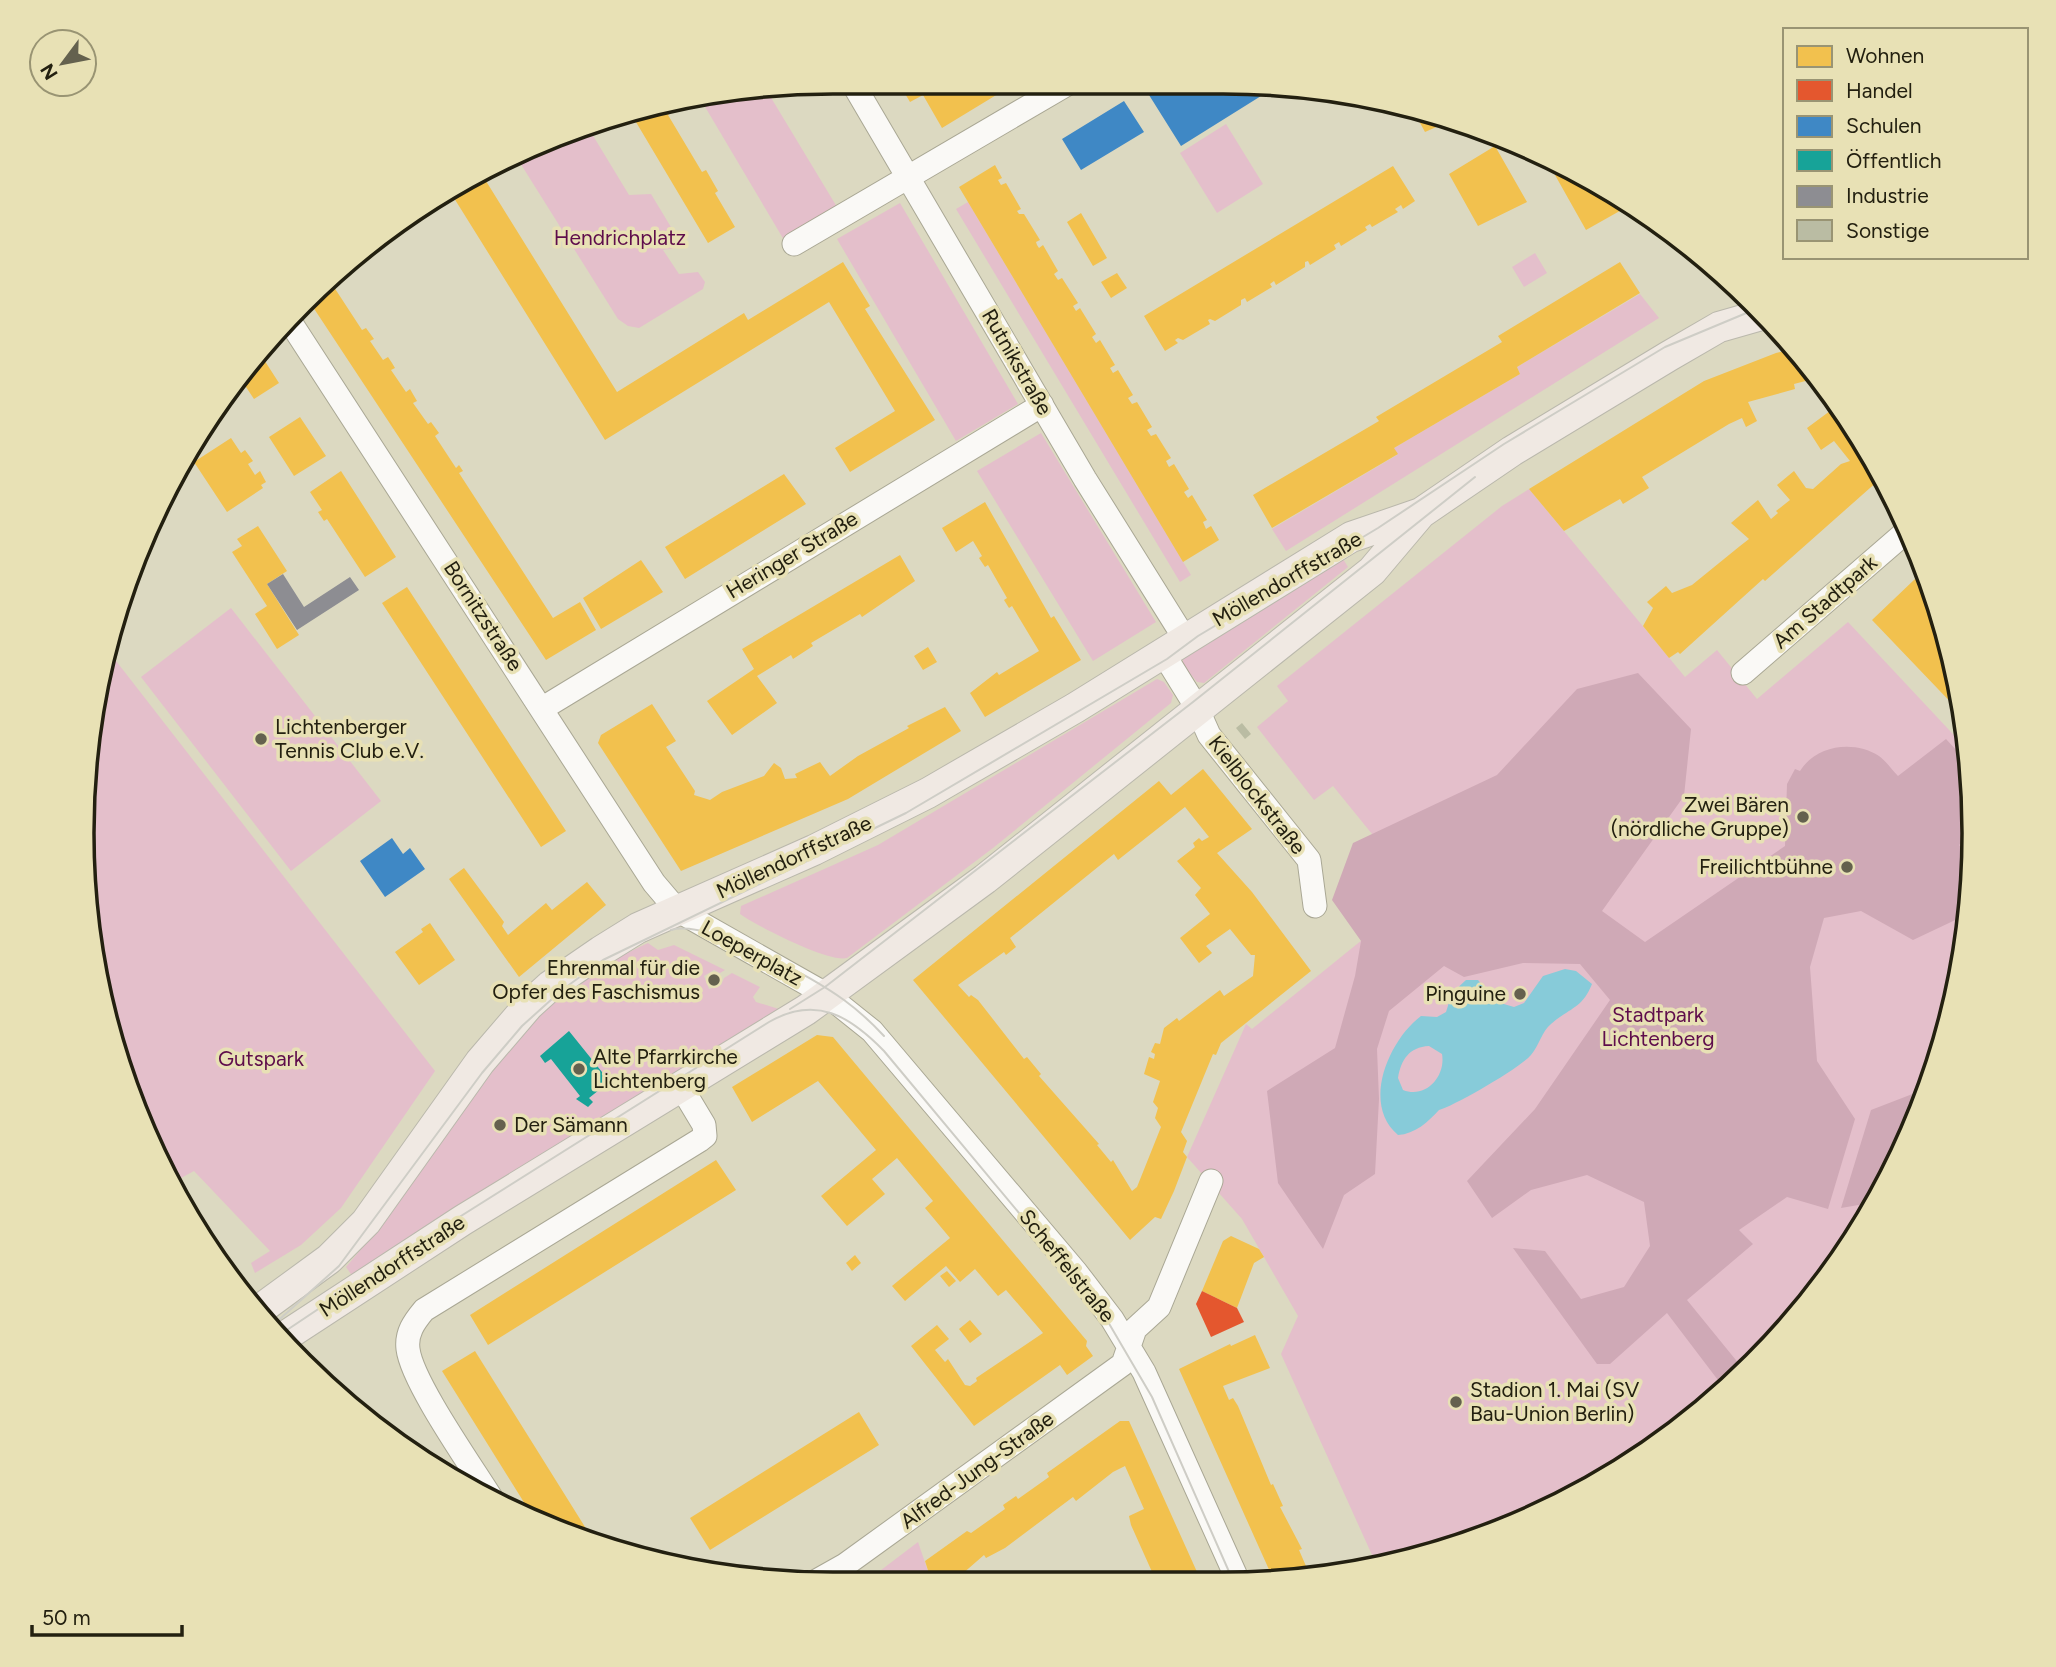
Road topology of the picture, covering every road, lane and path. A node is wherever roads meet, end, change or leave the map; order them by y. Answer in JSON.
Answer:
{"nodes":[{"id":1,"x":859,"y":94,"type":"edge"},
{"id":2,"x":1051,"y":94,"type":"edge"},
{"id":3,"x":908,"y":176,"type":"junction"},
{"id":4,"x":794,"y":243,"type":"dead end"},
{"id":5,"x":1751,"y":318,"type":"edge"},
{"id":6,"x":295,"y":328,"type":"edge"},
{"id":7,"x":1042,"y":405,"type":"junction"},
{"id":8,"x":1421,"y":513,"type":"junction"},
{"id":9,"x":1899,"y":538,"type":"edge"},
{"id":10,"x":1174,"y":646,"type":"junction"},
{"id":11,"x":1743,"y":673,"type":"dead end"},
{"id":12,"x":543,"y":708,"type":"junction"},
{"id":13,"x":1197,"y":708,"type":"junction"},
{"id":14,"x":1315,"y":906,"type":"dead end"},
{"id":15,"x":677,"y":910,"type":"junction"},
{"id":16,"x":827,"y":995,"type":"junction"},
{"id":17,"x":680,"y":1085,"type":"junction"},
{"id":18,"x":1211,"y":1181,"type":"dead end"},
{"id":19,"x":265,"y":1306,"type":"edge"},
{"id":20,"x":289,"y":1333,"type":"edge"},
{"id":21,"x":1128,"y":1346,"type":"junction"},
{"id":22,"x":482,"y":1483,"type":"edge"},
{"id":23,"x":833,"y":1572,"type":"edge"},
{"id":24,"x":1234,"y":1572,"type":"edge"}],
"edges":[{"from":1,"to":3,"type":"street","name":"Rutnikstraße"},
{"from":2,"to":3,"type":"street"},
{"from":3,"to":4,"type":"street"},
{"from":3,"to":7,"type":"street","name":"Rutnikstraße"},
{"from":5,"to":8,"type":"main road","name":"Möllendorffstraße"},
{"from":6,"to":12,"type":"street","name":"Bornitzstraße"},
{"from":7,"to":10,"type":"street","name":"Rutnikstraße"},
{"from":7,"to":12,"type":"street","name":"Heringer Straße"},
{"from":8,"to":10,"type":"main road","name":"Möllendorffstraße"},
{"from":8,"to":13,"type":"main road","name":"Möllendorffstraße"},
{"from":9,"to":11,"type":"street","name":"Am Stadtpark"},
{"from":10,"to":13,"type":"street","name":"Kielblockstraße"},
{"from":10,"to":15,"type":"main road","name":"Möllendorffstraße"},
{"from":12,"to":15,"type":"street","name":"Bornitzstraße"},
{"from":13,"to":14,"type":"street","name":"Kielblockstraße"},
{"from":13,"to":16,"type":"main road","name":"Möllendorffstraße"},
{"from":15,"to":16,"type":"street","name":"Loeperplatz"},
{"from":15,"to":19,"type":"main road","name":"Möllendorffstraße"},
{"from":16,"to":17,"type":"main road","name":"Möllendorffstraße"},
{"from":16,"to":21,"type":"street","name":"Scheffelstraße"},
{"from":17,"to":20,"type":"main road","name":"Möllendorffstraße"},
{"from":17,"to":22,"type":"street"},
{"from":18,"to":21,"type":"street"},
{"from":21,"to":23,"type":"street","name":"Alfred-Jung-Straße"},
{"from":21,"to":24,"type":"street","name":"Scheffelstraße"}]}
